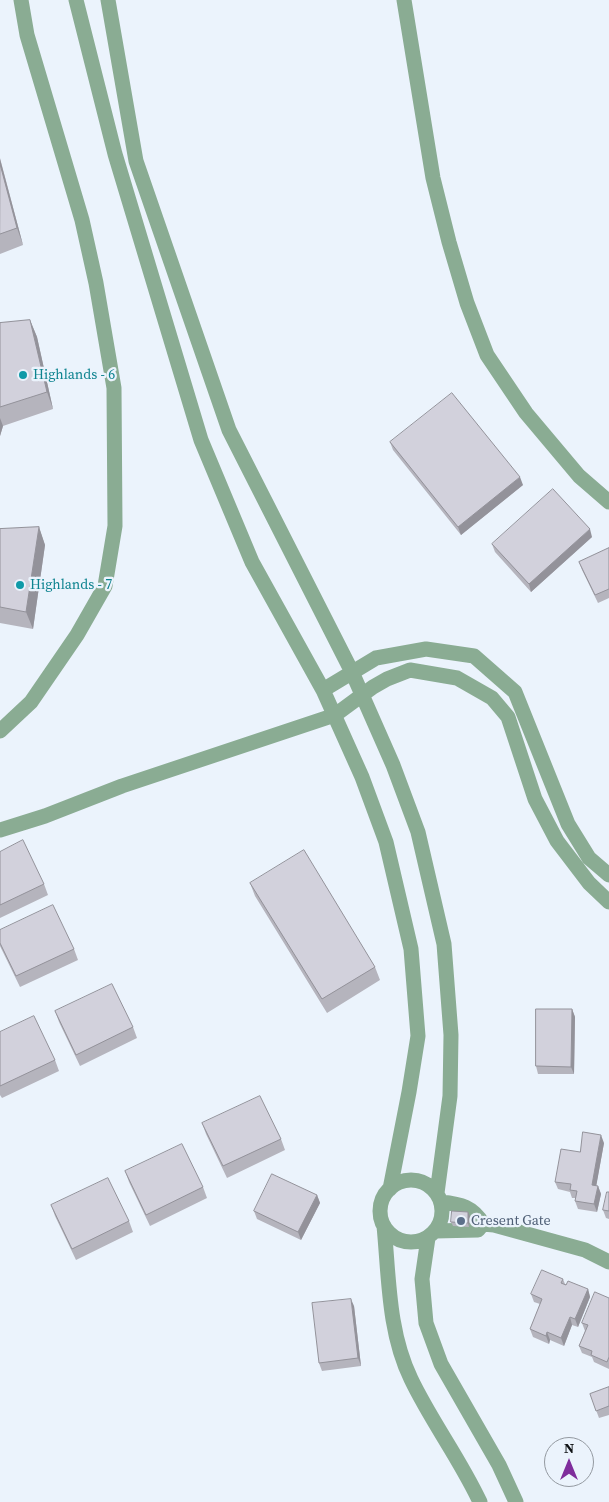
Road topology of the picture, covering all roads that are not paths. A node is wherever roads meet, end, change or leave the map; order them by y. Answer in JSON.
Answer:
{"nodes":[{"id":1,"x":21,"y":0,"type":"edge"},
{"id":2,"x":76,"y":0,"type":"edge"},
{"id":3,"x":108,"y":0,"type":"edge"},
{"id":4,"x":404,"y":0,"type":"edge"},
{"id":5,"x":609,"y":502,"type":"edge"},
{"id":6,"x":352,"y":672,"type":"junction"},
{"id":7,"x":324,"y":690,"type":"junction"},
{"id":8,"x":362,"y":695,"type":"junction"},
{"id":9,"x":335,"y":715,"type":"junction"},
{"id":10,"x":0,"y":731,"type":"edge"},
{"id":11,"x":0,"y":830,"type":"edge"},
{"id":12,"x":609,"y":875,"type":"edge"},
{"id":13,"x":609,"y":902,"type":"edge"},
{"id":14,"x":390,"y":1188,"type":"junction"},
{"id":15,"x":439,"y":1197,"type":"junction"},
{"id":16,"x":484,"y":1224,"type":"junction"},
{"id":17,"x":384,"y":1226,"type":"junction"},
{"id":18,"x":432,"y":1235,"type":"junction"},
{"id":19,"x":609,"y":1262,"type":"edge"},
{"id":20,"x":480,"y":1502,"type":"edge"},
{"id":21,"x":516,"y":1502,"type":"edge"}],
"edges":[{"from":1,"to":10,"type":"street"},
{"from":2,"to":7,"type":"street"},
{"from":3,"to":6,"type":"street"},
{"from":4,"to":5,"type":"street"},
{"from":6,"to":7,"type":"street"},
{"from":6,"to":8,"type":"street"},
{"from":6,"to":12,"type":"street"},
{"from":7,"to":9,"type":"street"},
{"from":8,"to":9,"type":"street"},
{"from":8,"to":13,"type":"street"},
{"from":8,"to":15,"type":"street"},
{"from":9,"to":11,"type":"street"},
{"from":9,"to":14,"type":"street"},
{"from":14,"to":15,"type":"street"},
{"from":14,"to":17,"type":"street"},
{"from":15,"to":16,"type":"street"},
{"from":15,"to":18,"type":"street"},
{"from":16,"to":18,"type":"street"},
{"from":16,"to":19,"type":"street"},
{"from":17,"to":18,"type":"street"},
{"from":17,"to":20,"type":"street"},
{"from":18,"to":21,"type":"street"}]}
